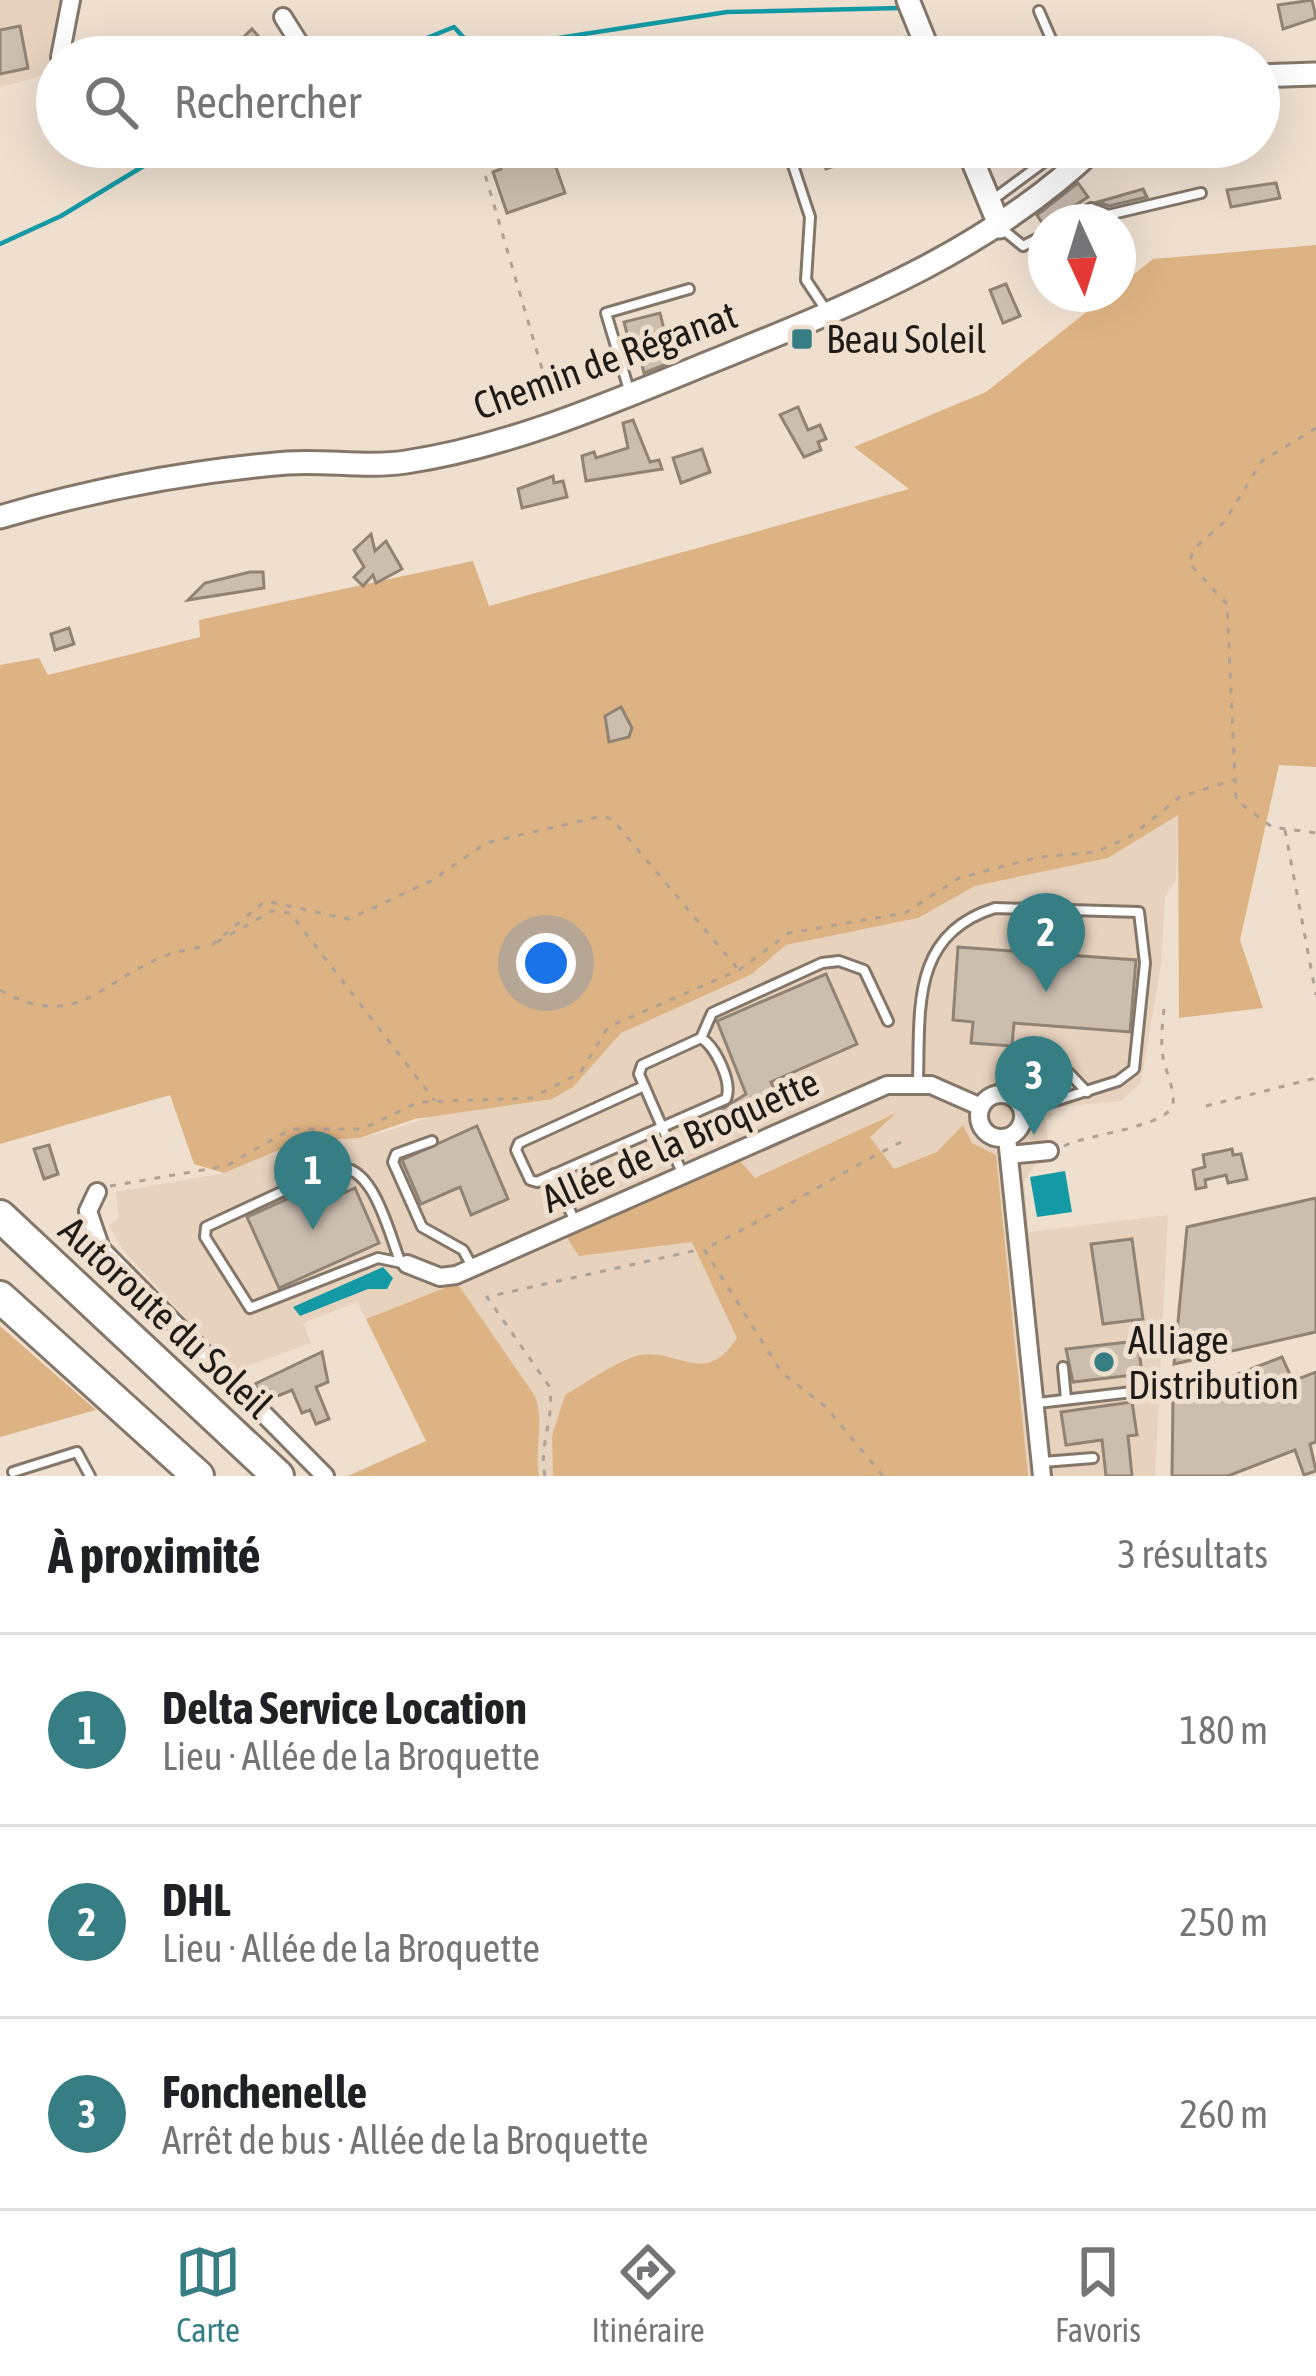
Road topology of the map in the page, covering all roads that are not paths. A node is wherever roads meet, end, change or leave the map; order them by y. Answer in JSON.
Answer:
{"nodes":[{"id":1,"x":71,"y":0,"type":"edge"},
{"id":2,"x":908,"y":0,"type":"edge"},
{"id":3,"x":1039,"y":11,"type":"dead end"},
{"id":4,"x":283,"y":16,"type":"dead end"},
{"id":5,"x":64,"y":36,"type":"edge"},
{"id":6,"x":295,"y":36,"type":"edge"},
{"id":7,"x":923,"y":36,"type":"edge"},
{"id":8,"x":1050,"y":36,"type":"edge"},
{"id":9,"x":1316,"y":74,"type":"edge"},
{"id":10,"x":1280,"y":75,"type":"edge"},
{"id":11,"x":794,"y":168,"type":"edge"},
{"id":12,"x":976,"y":168,"type":"edge"},
{"id":13,"x":1036,"y":168,"type":"edge"},
{"id":14,"x":1071,"y":168,"type":"edge"},
{"id":15,"x":1201,"y":193,"type":"dead end"},
{"id":16,"x":990,"y":202,"type":"junction"},
{"id":17,"x":1136,"y":208,"type":"edge"},
{"id":18,"x":1000,"y":227,"type":"junction"},
{"id":19,"x":1028,"y":243,"type":"edge"},
{"id":20,"x":689,"y":290,"type":"dead end"},
{"id":21,"x":827,"y":312,"type":"junction"},
{"id":22,"x":630,"y":395,"type":"junction"},
{"id":23,"x":0,"y":517,"type":"edge"},
{"id":24,"x":888,"y":1022,"type":"dead end"},
{"id":25,"x":700,"y":1038,"type":"junction"},
{"id":26,"x":1025,"y":1066,"type":"dead end"},
{"id":27,"x":918,"y":1082,"type":"junction"},
{"id":28,"x":644,"y":1087,"type":"junction"},
{"id":29,"x":1087,"y":1092,"type":"junction"},
{"id":30,"x":981,"y":1107,"type":"junction"},
{"id":31,"x":1023,"y":1111,"type":"junction"},
{"id":32,"x":661,"y":1127,"type":"junction"},
{"id":33,"x":432,"y":1141,"type":"dead end"},
{"id":34,"x":1008,"y":1146,"type":"junction"},
{"id":35,"x":1049,"y":1151,"type":"road end"},
{"id":36,"x":554,"y":1174,"type":"junction"},
{"id":37,"x":683,"y":1176,"type":"junction"},
{"id":38,"x":97,"y":1192,"type":"road end"},
{"id":39,"x":0,"y":1216,"type":"edge"},
{"id":40,"x":576,"y":1223,"type":"junction"},
{"id":41,"x":404,"y":1262,"type":"junction"},
{"id":42,"x":473,"y":1268,"type":"junction"},
{"id":43,"x":0,"y":1297,"type":"edge"},
{"id":44,"x":1063,"y":1367,"type":"dead end"},
{"id":45,"x":78,"y":1370,"type":"junction"},
{"id":46,"x":1141,"y":1391,"type":"dead end"},
{"id":47,"x":1066,"y":1400,"type":"junction"},
{"id":48,"x":1038,"y":1403,"type":"junction"},
{"id":49,"x":1093,"y":1458,"type":"dead end"},
{"id":50,"x":1042,"y":1469,"type":"edge"},
{"id":51,"x":13,"y":1472,"type":"dead end"},
{"id":52,"x":90,"y":1476,"type":"edge"},
{"id":53,"x":184,"y":1476,"type":"edge"},
{"id":54,"x":198,"y":1476,"type":"edge"},
{"id":55,"x":278,"y":1476,"type":"edge"},
{"id":56,"x":325,"y":1476,"type":"edge"}],
"edges":[{"from":1,"to":5,"type":"street"},
{"from":2,"to":7,"type":"street"},
{"from":3,"to":8,"type":"lane"},
{"from":4,"to":6,"type":"street"},
{"from":9,"to":10,"type":"street"},
{"from":11,"to":21,"type":"lane"},
{"from":12,"to":16,"type":"street"},
{"from":13,"to":16,"type":"lane"},
{"from":14,"to":18,"type":"street","name":"Chemin de Réganat"},
{"from":15,"to":17,"type":"lane"},
{"from":16,"to":18,"type":"street"},
{"from":18,"to":19,"type":"lane"},
{"from":18,"to":21,"type":"street","name":"Chemin de Réganat"},
{"from":20,"to":22,"type":"lane"},
{"from":21,"to":22,"type":"street","name":"Chemin de Réganat"},
{"from":22,"to":23,"type":"street","name":"Chemin de Réganat"},
{"from":24,"to":25,"type":"lane"},
{"from":25,"to":28,"type":"lane"},
{"from":25,"to":32,"type":"lane"},
{"from":26,"to":29,"type":"lane"},
{"from":27,"to":29,"type":"lane"},
{"from":27,"to":30,"type":"street"},
{"from":27,"to":37,"type":"street","name":"Allée de la Broquette"},
{"from":28,"to":32,"type":"lane"},
{"from":28,"to":36,"type":"lane"},
{"from":29,"to":31,"type":"lane"},
{"from":30,"to":31,"type":"street"},
{"from":30,"to":34,"type":"street"},
{"from":31,"to":34,"type":"street"},
{"from":32,"to":36,"type":"lane"},
{"from":32,"to":37,"type":"lane"},
{"from":33,"to":42,"type":"lane"},
{"from":34,"to":35,"type":"street"},
{"from":34,"to":48,"type":"street"},
{"from":36,"to":40,"type":"lane"},
{"from":37,"to":40,"type":"street","name":"Allée de la Broquette"},
{"from":38,"to":56,"type":"street"},
{"from":39,"to":55,"type":"highway","name":"Autoroute du Soleil"},
{"from":40,"to":42,"type":"street","name":"Allée de la Broquette"},
{"from":41,"to":41,"type":"lane"},
{"from":41,"to":42,"type":"street","name":"Allée de la Broquette"},
{"from":43,"to":45,"type":"highway"},
{"from":44,"to":47,"type":"lane"},
{"from":45,"to":53,"type":"highway"},
{"from":45,"to":54,"type":"highway"},
{"from":46,"to":47,"type":"lane"},
{"from":47,"to":48,"type":"lane"},
{"from":48,"to":50,"type":"street"},
{"from":49,"to":50,"type":"lane"},
{"from":51,"to":52,"type":"lane"}]}
